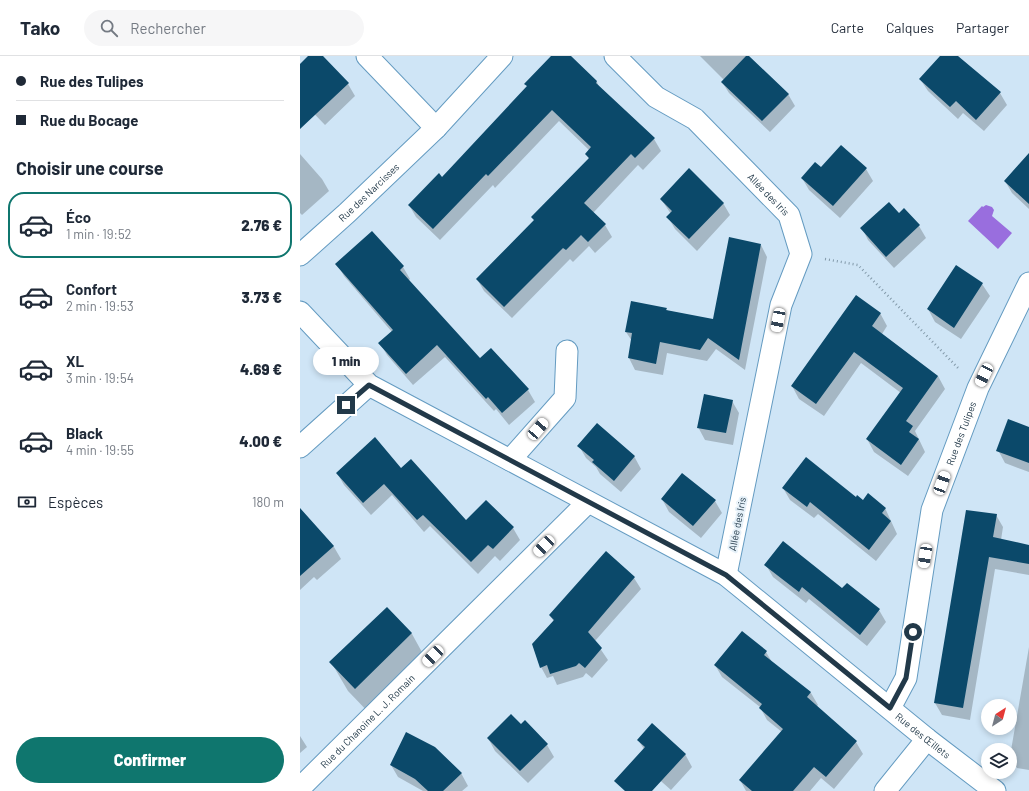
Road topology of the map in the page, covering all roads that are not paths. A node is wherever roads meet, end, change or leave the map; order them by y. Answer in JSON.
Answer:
{"nodes":[{"id":1,"x":367,"y":56,"type":"edge"},
{"id":2,"x":502,"y":56,"type":"edge"},
{"id":3,"x":615,"y":56,"type":"edge"},
{"id":4,"x":436,"y":128,"type":"junction"},
{"id":5,"x":300,"y":255,"type":"edge"},
{"id":6,"x":1029,"y":283,"type":"edge"},
{"id":7,"x":300,"y":312,"type":"edge"},
{"id":8,"x":567,"y":351,"type":"dead end"},
{"id":9,"x":369,"y":385,"type":"junction"},
{"id":10,"x":300,"y":447,"type":"edge"},
{"id":11,"x":510,"y":460,"type":"junction"},
{"id":12,"x":588,"y":502,"type":"junction"},
{"id":13,"x":726,"y":575,"type":"junction"},
{"id":14,"x":890,"y":708,"type":"junction"},
{"id":15,"x":927,"y":739,"type":"junction"},
{"id":16,"x":300,"y":788,"type":"edge"},
{"id":17,"x":885,"y":791,"type":"edge"},
{"id":18,"x":995,"y":791,"type":"edge"}],
"edges":[{"from":1,"to":4,"type":"street"},
{"from":2,"to":4,"type":"street","name":"Rue des Narcisses"},
{"from":3,"to":13,"type":"street","name":"Allée des Iris"},
{"from":4,"to":5,"type":"street","name":"Rue des Narcisses"},
{"from":6,"to":14,"type":"street","name":"Rue des Tulipes"},
{"from":7,"to":9,"type":"street","name":"Rue des Œillets"},
{"from":8,"to":11,"type":"street"},
{"from":9,"to":10,"type":"street"},
{"from":9,"to":11,"type":"street","name":"Rue des Œillets"},
{"from":11,"to":12,"type":"street","name":"Rue des Œillets"},
{"from":12,"to":13,"type":"street","name":"Rue des Œillets"},
{"from":12,"to":16,"type":"street","name":"Rue du Chanoine L. J. Romain"},
{"from":13,"to":14,"type":"street","name":"Rue des Œillets"},
{"from":14,"to":15,"type":"street","name":"Rue des Œillets"},
{"from":15,"to":17,"type":"street"},
{"from":15,"to":18,"type":"street","name":"Rue des Œillets"}]}
